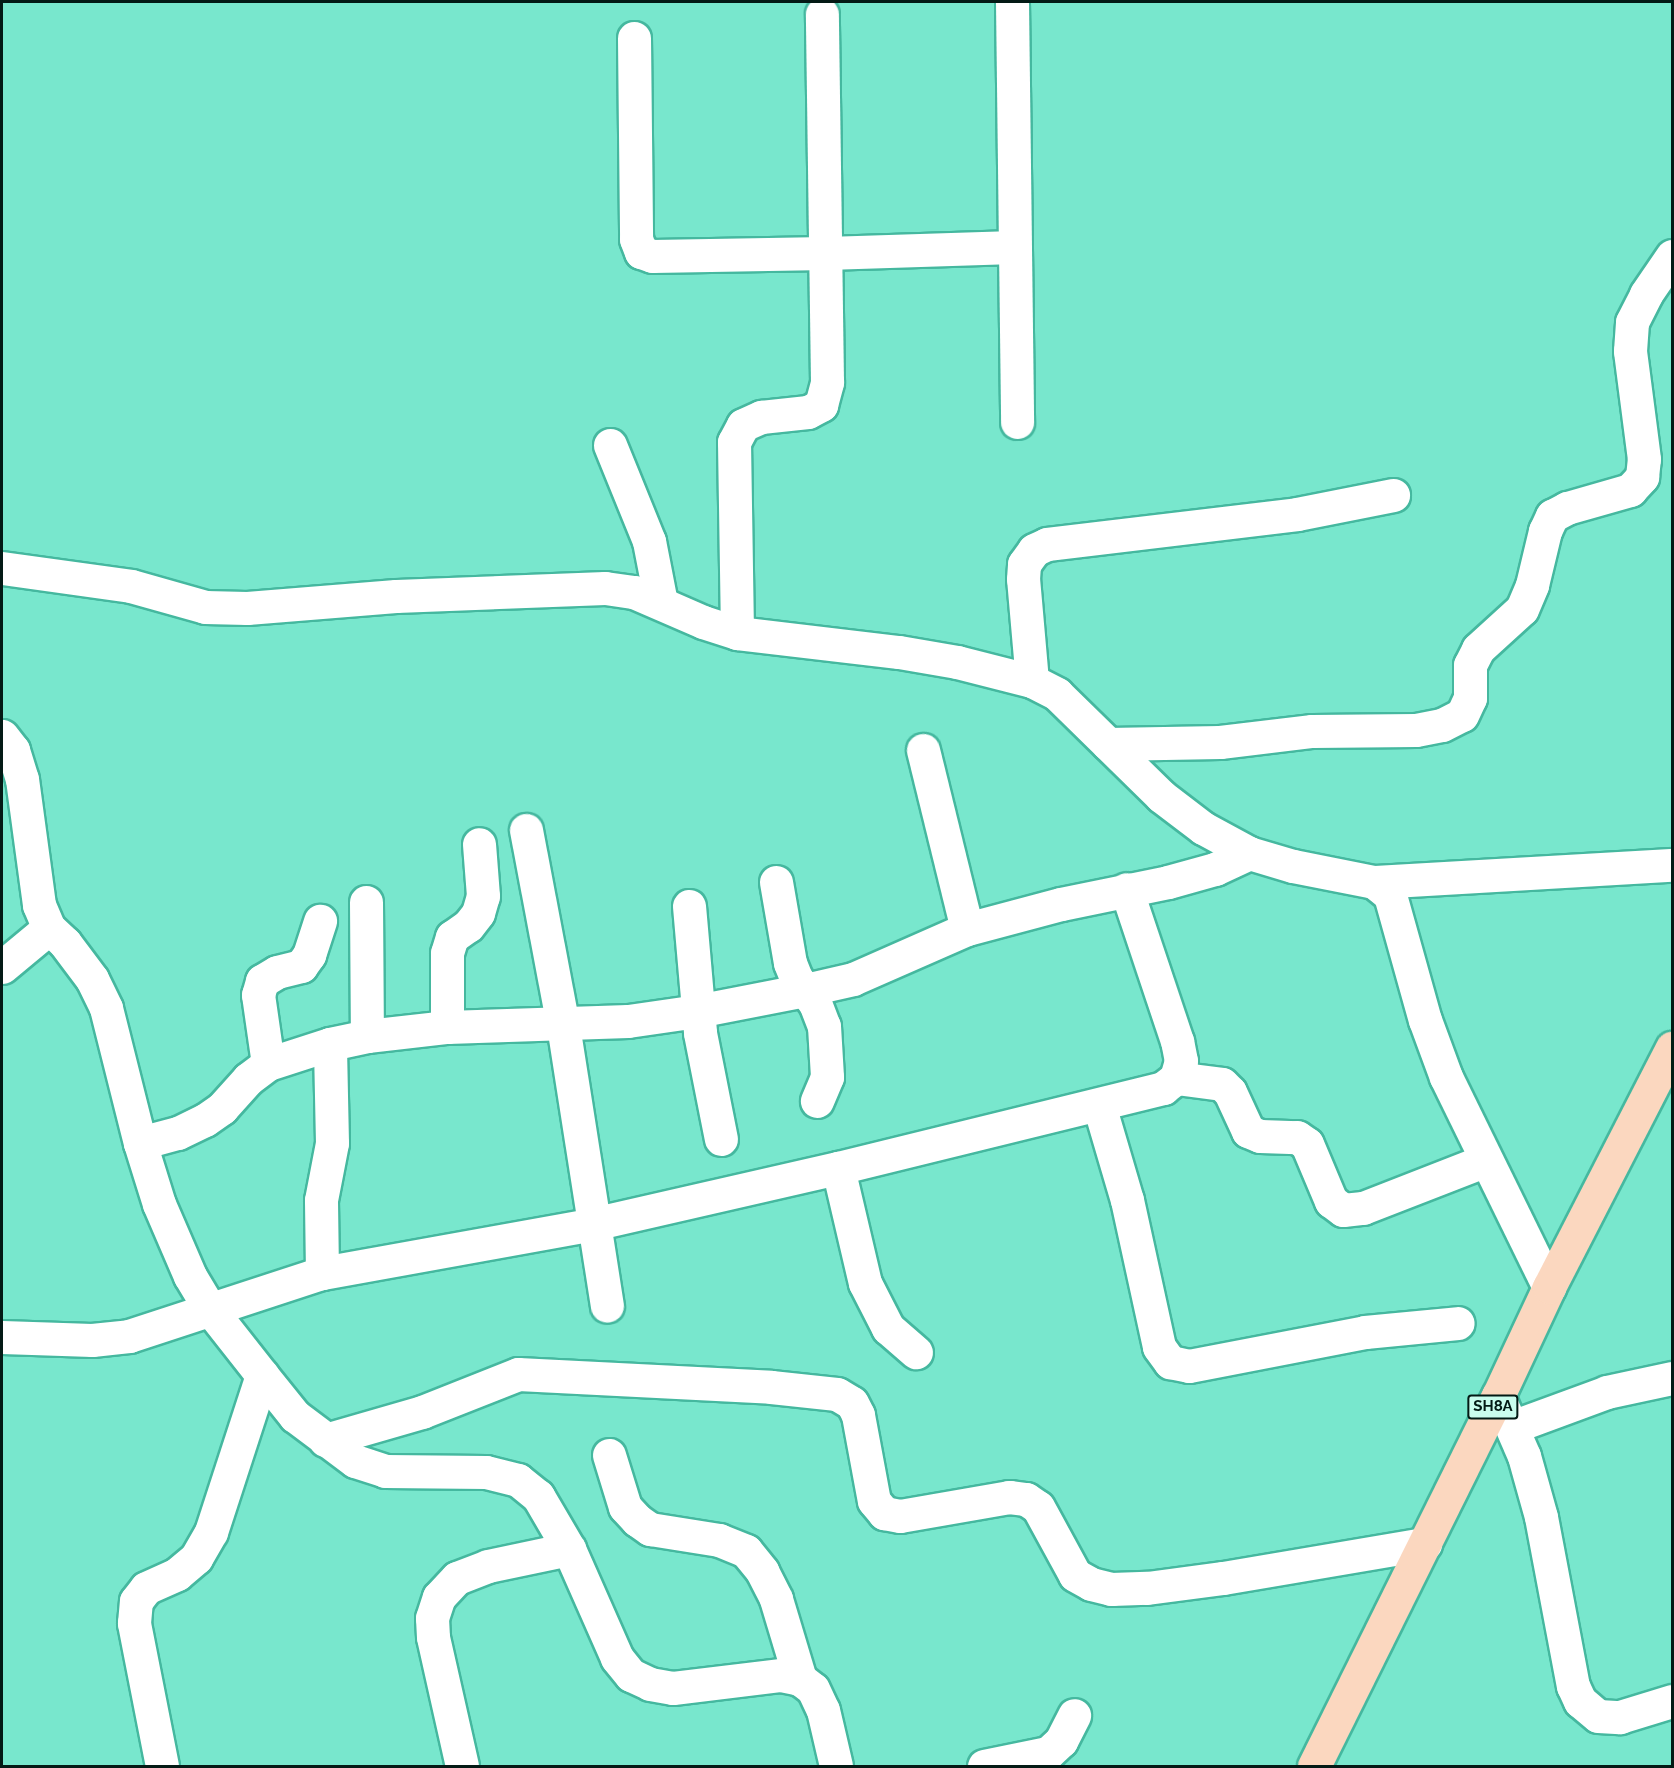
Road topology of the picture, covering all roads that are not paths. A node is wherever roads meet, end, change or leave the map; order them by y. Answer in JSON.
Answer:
{"nodes":[{"id":1,"x":1012,"y":2,"type":"edge"},
{"id":2,"x":822,"y":14,"type":"dead end"},
{"id":3,"x":634,"y":38,"type":"dead end"},
{"id":4,"x":1014,"y":247,"type":"junction"},
{"id":5,"x":826,"y":254,"type":"junction"},
{"id":6,"x":1672,"y":256,"type":"edge"},
{"id":7,"x":1017,"y":422,"type":"dead end"},
{"id":8,"x":610,"y":445,"type":"dead end"},
{"id":9,"x":1393,"y":495,"type":"dead end"},
{"id":10,"x":2,"y":568,"type":"edge"},
{"id":11,"x":661,"y":603,"type":"junction"},
{"id":12,"x":737,"y":633,"type":"junction"},
{"id":13,"x":1032,"y":681,"type":"junction"},
{"id":14,"x":2,"y":736,"type":"edge"},
{"id":15,"x":1108,"y":744,"type":"junction"},
{"id":16,"x":923,"y":750,"type":"dead end"},
{"id":17,"x":15,"y":821,"type":"edge"},
{"id":18,"x":526,"y":830,"type":"dead end"},
{"id":19,"x":479,"y":844,"type":"dead end"},
{"id":20,"x":1249,"y":853,"type":"junction"},
{"id":21,"x":1672,"y":865,"type":"edge"},
{"id":22,"x":776,"y":882,"type":"dead end"},
{"id":23,"x":1374,"y":882,"type":"junction"},
{"id":24,"x":1126,"y":889,"type":"junction"},
{"id":25,"x":366,"y":902,"type":"dead end"},
{"id":26,"x":689,"y":906,"type":"dead end"},
{"id":27,"x":320,"y":921,"type":"dead end"},
{"id":28,"x":49,"y":928,"type":"junction"},
{"id":29,"x":967,"y":929,"type":"junction"},
{"id":30,"x":2,"y":967,"type":"edge"},
{"id":31,"x":804,"y":990,"type":"junction"},
{"id":32,"x":697,"y":1011,"type":"junction"},
{"id":33,"x":563,"y":1025,"type":"junction"},
{"id":34,"x":447,"y":1027,"type":"junction"},
{"id":35,"x":367,"y":1036,"type":"junction"},
{"id":36,"x":330,"y":1044,"type":"junction"},
{"id":37,"x":1672,"y":1048,"type":"edge"},
{"id":38,"x":268,"y":1064,"type":"junction"},
{"id":39,"x":1176,"y":1078,"type":"junction"},
{"id":40,"x":817,"y":1101,"type":"dead end"},
{"id":41,"x":1100,"y":1105,"type":"junction"},
{"id":42,"x":721,"y":1139,"type":"dead end"},
{"id":43,"x":140,"y":1143,"type":"junction"},
{"id":44,"x":1486,"y":1160,"type":"junction"},
{"id":45,"x":838,"y":1168,"type":"junction"},
{"id":46,"x":593,"y":1224,"type":"junction"},
{"id":47,"x":322,"y":1273,"type":"junction"},
{"id":48,"x":1549,"y":1287,"type":"junction"},
{"id":49,"x":607,"y":1306,"type":"dead end"},
{"id":50,"x":210,"y":1309,"type":"junction"},
{"id":51,"x":1458,"y":1323,"type":"dead end"},
{"id":52,"x":2,"y":1337,"type":"edge"},
{"id":53,"x":916,"y":1352,"type":"dead end"},
{"id":54,"x":262,"y":1375,"type":"junction"},
{"id":55,"x":1672,"y":1378,"type":"edge"},
{"id":56,"x":1498,"y":1396,"type":"junction"},
{"id":57,"x":1512,"y":1427,"type":"junction"},
{"id":58,"x":325,"y":1440,"type":"junction"},
{"id":59,"x":609,"y":1455,"type":"dead end"},
{"id":60,"x":1425,"y":1544,"type":"junction"},
{"id":61,"x":569,"y":1549,"type":"junction"},
{"id":62,"x":801,"y":1679,"type":"junction"},
{"id":63,"x":1672,"y":1701,"type":"edge"},
{"id":64,"x":1074,"y":1715,"type":"dead end"},
{"id":65,"x":162,"y":1767,"type":"edge"},
{"id":66,"x":462,"y":1767,"type":"edge"},
{"id":67,"x":836,"y":1767,"type":"edge"},
{"id":68,"x":984,"y":1767,"type":"edge"},
{"id":69,"x":1314,"y":1767,"type":"edge"}],
"edges":[{"from":1,"to":4,"type":"street"},
{"from":2,"to":5,"type":"street"},
{"from":3,"to":5,"type":"street"},
{"from":4,"to":5,"type":"street"},
{"from":4,"to":7,"type":"street"},
{"from":5,"to":12,"type":"street"},
{"from":6,"to":15,"type":"street"},
{"from":8,"to":11,"type":"street"},
{"from":9,"to":13,"type":"street"},
{"from":10,"to":11,"type":"street"},
{"from":11,"to":12,"type":"street"},
{"from":12,"to":13,"type":"street"},
{"from":13,"to":15,"type":"street"},
{"from":14,"to":17,"type":"street"},
{"from":15,"to":20,"type":"street"},
{"from":16,"to":29,"type":"street"},
{"from":17,"to":28,"type":"street"},
{"from":18,"to":33,"type":"street"},
{"from":19,"to":34,"type":"street"},
{"from":20,"to":23,"type":"street"},
{"from":20,"to":24,"type":"street"},
{"from":21,"to":23,"type":"street"},
{"from":22,"to":31,"type":"street"},
{"from":23,"to":44,"type":"street"},
{"from":24,"to":29,"type":"street"},
{"from":24,"to":39,"type":"street"},
{"from":25,"to":35,"type":"street"},
{"from":26,"to":32,"type":"street"},
{"from":27,"to":38,"type":"street"},
{"from":28,"to":30,"type":"street"},
{"from":28,"to":43,"type":"street"},
{"from":29,"to":31,"type":"street"},
{"from":31,"to":32,"type":"street"},
{"from":31,"to":40,"type":"street"},
{"from":32,"to":33,"type":"street"},
{"from":32,"to":42,"type":"street"},
{"from":33,"to":34,"type":"street"},
{"from":33,"to":46,"type":"street"},
{"from":34,"to":35,"type":"street"},
{"from":35,"to":36,"type":"street"},
{"from":36,"to":38,"type":"street"},
{"from":36,"to":47,"type":"street"},
{"from":37,"to":48,"type":"main road","number":"SH8A"},
{"from":38,"to":43,"type":"street"},
{"from":39,"to":41,"type":"street"},
{"from":39,"to":44,"type":"street"},
{"from":41,"to":45,"type":"street"},
{"from":41,"to":51,"type":"street"},
{"from":43,"to":50,"type":"street"},
{"from":44,"to":48,"type":"street"},
{"from":45,"to":46,"type":"street"},
{"from":45,"to":53,"type":"street"},
{"from":46,"to":47,"type":"street"},
{"from":46,"to":49,"type":"street"},
{"from":47,"to":50,"type":"street"},
{"from":48,"to":56,"type":"main road","number":"SH8A"},
{"from":50,"to":52,"type":"street"},
{"from":50,"to":54,"type":"street"},
{"from":54,"to":58,"type":"street"},
{"from":54,"to":65,"type":"street"},
{"from":55,"to":57,"type":"street"},
{"from":56,"to":57,"type":"street"},
{"from":56,"to":60,"type":"main road","number":"SH8A"},
{"from":57,"to":63,"type":"street"},
{"from":58,"to":60,"type":"street"},
{"from":58,"to":61,"type":"street"},
{"from":59,"to":62,"type":"street"},
{"from":60,"to":69,"type":"main road","number":"SH8A"},
{"from":61,"to":62,"type":"street"},
{"from":61,"to":66,"type":"street"},
{"from":62,"to":67,"type":"street"},
{"from":64,"to":68,"type":"street"}]}
